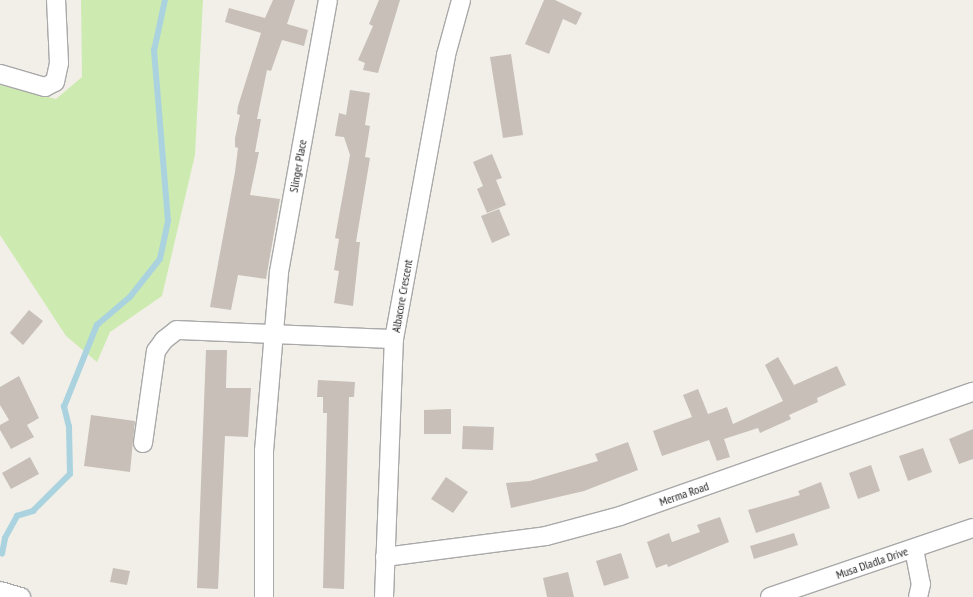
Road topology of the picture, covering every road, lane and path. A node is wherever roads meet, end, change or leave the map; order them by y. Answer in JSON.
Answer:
{"nodes":[{"id":1,"x":56,"y":0,"type":"edge"},
{"id":2,"x":328,"y":0,"type":"edge"},
{"id":3,"x":462,"y":0,"type":"edge"},
{"id":4,"x":0,"y":74,"type":"edge"},
{"id":5,"x":273,"y":332,"type":"junction"},
{"id":6,"x":394,"y":340,"type":"junction"},
{"id":7,"x":973,"y":392,"type":"edge"},
{"id":8,"x":142,"y":442,"type":"dead end"},
{"id":9,"x":973,"y":528,"type":"edge"},
{"id":10,"x":914,"y":548,"type":"junction"},
{"id":11,"x":385,"y":557,"type":"junction"},
{"id":12,"x":0,"y":591,"type":"edge"},
{"id":13,"x":21,"y":597,"type":"edge"},
{"id":14,"x":264,"y":597,"type":"edge"},
{"id":15,"x":384,"y":597,"type":"edge"},
{"id":16,"x":770,"y":597,"type":"edge"},
{"id":17,"x":918,"y":597,"type":"edge"}],
"edges":[{"from":1,"to":4,"type":"street"},
{"from":2,"to":5,"type":"street","name":"Slinger Place"},
{"from":3,"to":6,"type":"street","name":"Albacore Crescent"},
{"from":5,"to":6,"type":"street"},
{"from":5,"to":8,"type":"street"},
{"from":5,"to":14,"type":"street","name":"Slinger Place"},
{"from":6,"to":11,"type":"street","name":"Albacore Crescent"},
{"from":7,"to":11,"type":"street","name":"Merma Road"},
{"from":9,"to":10,"type":"street","name":"Musa Dladla Drive"},
{"from":10,"to":16,"type":"street","name":"Musa Dladla Drive"},
{"from":10,"to":17,"type":"street"},
{"from":11,"to":15,"type":"street","name":"Albacore Crescent"},
{"from":12,"to":13,"type":"street"}]}
